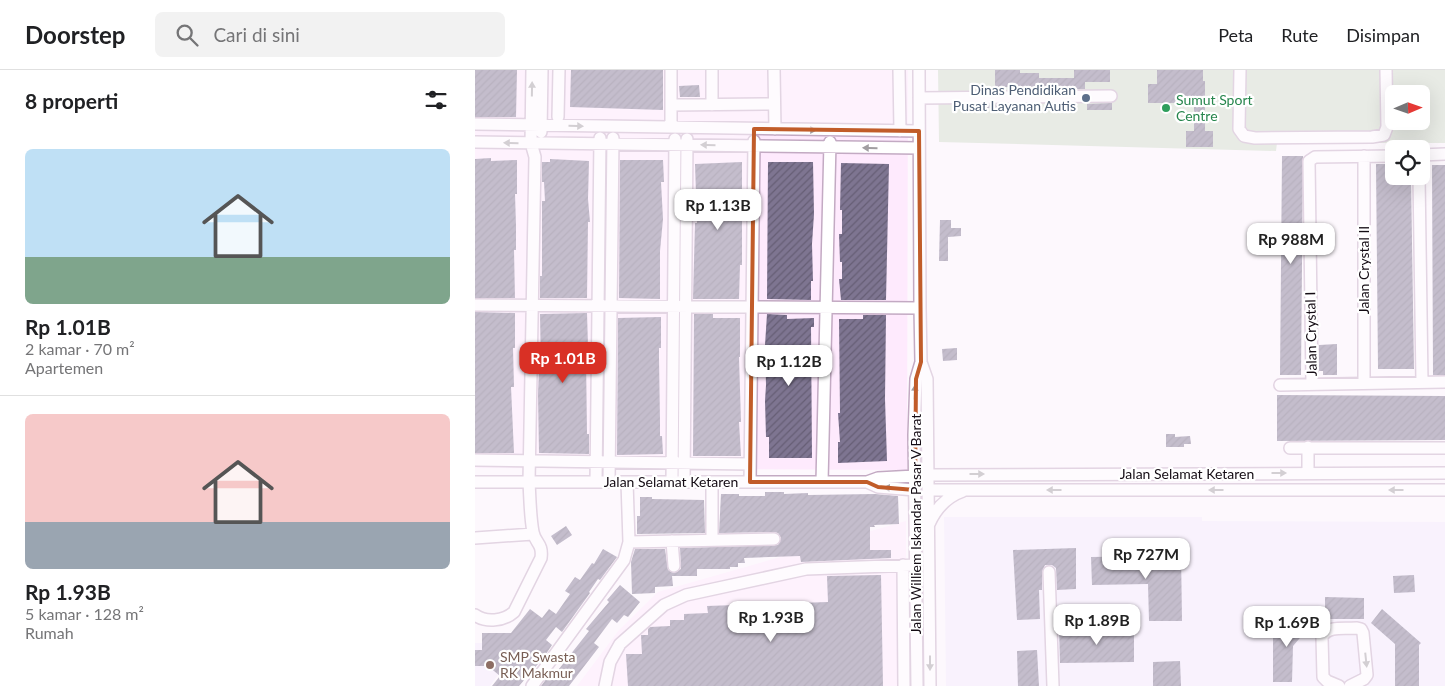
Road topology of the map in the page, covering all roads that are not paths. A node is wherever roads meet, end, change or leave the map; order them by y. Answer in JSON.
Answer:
{"nodes":[{"id":1,"x":532,"y":70,"type":"edge"},
{"id":2,"x":542,"y":70,"type":"edge"},
{"id":3,"x":559,"y":70,"type":"edge"},
{"id":4,"x":671,"y":70,"type":"edge"},
{"id":5,"x":712,"y":70,"type":"edge"},
{"id":6,"x":774,"y":70,"type":"edge"},
{"id":7,"x":899,"y":70,"type":"edge"},
{"id":8,"x":919,"y":70,"type":"edge"},
{"id":9,"x":1241,"y":70,"type":"edge"},
{"id":10,"x":1386,"y":70,"type":"edge"},
{"id":11,"x":1111,"y":96,"type":"dead end"},
{"id":12,"x":919,"y":98,"type":"junction"},
{"id":13,"x":774,"y":104,"type":"junction"},
{"id":14,"x":671,"y":105,"type":"junction"},
{"id":15,"x":712,"y":105,"type":"junction"},
{"id":16,"x":558,"y":117,"type":"dead end"},
{"id":17,"x":475,"y":124,"type":"edge"},
{"id":18,"x":536,"y":125,"type":"junction"},
{"id":19,"x":600,"y":126,"type":"junction"},
{"id":20,"x":613,"y":126,"type":"junction"},
{"id":21,"x":678,"y":128,"type":"junction"},
{"id":22,"x":754,"y":129,"type":"junction"},
{"id":23,"x":775,"y":129,"type":"junction"},
{"id":24,"x":831,"y":130,"type":"junction"},
{"id":25,"x":900,"y":131,"type":"junction"},
{"id":26,"x":919,"y":131,"type":"junction"},
{"id":27,"x":475,"y":142,"type":"edge"},
{"id":28,"x":535,"y":143,"type":"junction"},
{"id":29,"x":600,"y":144,"type":"junction"},
{"id":30,"x":613,"y":144,"type":"junction"},
{"id":31,"x":681,"y":145,"type":"junction"},
{"id":32,"x":754,"y":146,"type":"junction"},
{"id":33,"x":830,"y":147,"type":"junction"},
{"id":34,"x":919,"y":148,"type":"junction"},
{"id":35,"x":1445,"y":154,"type":"edge"},
{"id":36,"x":1430,"y":155,"type":"edge"},
{"id":37,"x":1364,"y":156,"type":"junction"},
{"id":38,"x":1385,"y":156,"type":"edge"},
{"id":39,"x":599,"y":184,"type":"junction"},
{"id":40,"x":613,"y":184,"type":"junction"},
{"id":41,"x":1419,"y":185,"type":"edge"},
{"id":42,"x":599,"y":217,"type":"junction"},
{"id":43,"x":612,"y":217,"type":"junction"},
{"id":44,"x":599,"y":242,"type":"junction"},
{"id":45,"x":612,"y":242,"type":"junction"},
{"id":46,"x":599,"y":266,"type":"junction"},
{"id":47,"x":612,"y":266,"type":"junction"},
{"id":48,"x":475,"y":304,"type":"edge"},
{"id":49,"x":532,"y":305,"type":"junction"},
{"id":50,"x":598,"y":306,"type":"junction"},
{"id":51,"x":611,"y":306,"type":"junction"},
{"id":52,"x":673,"y":306,"type":"junction"},
{"id":53,"x":685,"y":306,"type":"junction"},
{"id":54,"x":752,"y":307,"type":"junction"},
{"id":55,"x":826,"y":307,"type":"junction"},
{"id":56,"x":920,"y":308,"type":"junction"},
{"id":57,"x":598,"y":348,"type":"junction"},
{"id":58,"x":611,"y":348,"type":"junction"},
{"id":59,"x":921,"y":362,"type":"junction"},
{"id":60,"x":598,"y":373,"type":"junction"},
{"id":61,"x":611,"y":373,"type":"junction"},
{"id":62,"x":1422,"y":382,"type":"junction"},
{"id":63,"x":1445,"y":382,"type":"edge"},
{"id":64,"x":1364,"y":383,"type":"junction"},
{"id":65,"x":1312,"y":384,"type":"junction"},
{"id":66,"x":1280,"y":385,"type":"dead end"},
{"id":67,"x":597,"y":399,"type":"junction"},
{"id":68,"x":610,"y":399,"type":"junction"},
{"id":69,"x":597,"y":430,"type":"junction"},
{"id":70,"x":610,"y":430,"type":"junction"},
{"id":71,"x":1290,"y":448,"type":"dead end"},
{"id":72,"x":1308,"y":448,"type":"junction"},
{"id":73,"x":1445,"y":448,"type":"edge"},
{"id":74,"x":475,"y":460,"type":"edge"},
{"id":75,"x":530,"y":461,"type":"junction"},
{"id":76,"x":597,"y":462,"type":"junction"},
{"id":77,"x":610,"y":462,"type":"junction"},
{"id":78,"x":672,"y":463,"type":"junction"},
{"id":79,"x":684,"y":463,"type":"junction"},
{"id":80,"x":750,"y":464,"type":"junction"},
{"id":81,"x":1308,"y":473,"type":"junction"},
{"id":82,"x":1356,"y":473,"type":"junction"},
{"id":83,"x":1445,"y":473,"type":"edge"},
{"id":84,"x":928,"y":474,"type":"junction"},
{"id":85,"x":1087,"y":474,"type":"junction"},
{"id":86,"x":915,"y":476,"type":"junction"},
{"id":87,"x":475,"y":482,"type":"edge"},
{"id":88,"x":529,"y":482,"type":"junction"},
{"id":89,"x":597,"y":482,"type":"junction"},
{"id":90,"x":609,"y":482,"type":"junction"},
{"id":91,"x":627,"y":482,"type":"junction"},
{"id":92,"x":672,"y":482,"type":"junction"},
{"id":93,"x":684,"y":482,"type":"junction"},
{"id":94,"x":712,"y":482,"type":"junction"},
{"id":95,"x":751,"y":482,"type":"junction"},
{"id":96,"x":822,"y":482,"type":"junction"},
{"id":97,"x":867,"y":482,"type":"junction"},
{"id":98,"x":915,"y":490,"type":"junction"},
{"id":99,"x":928,"y":490,"type":"junction"},
{"id":100,"x":964,"y":490,"type":"junction"},
{"id":101,"x":1087,"y":490,"type":"junction"},
{"id":102,"x":1355,"y":490,"type":"junction"},
{"id":103,"x":1445,"y":490,"type":"edge"},
{"id":104,"x":929,"y":526,"type":"junction"},
{"id":105,"x":533,"y":534,"type":"junction"},
{"id":106,"x":475,"y":538,"type":"edge"},
{"id":107,"x":774,"y":538,"type":"dead end"},
{"id":108,"x":712,"y":539,"type":"junction"},
{"id":109,"x":673,"y":541,"type":"junction"},
{"id":110,"x":629,"y":542,"type":"junction"},
{"id":111,"x":903,"y":565,"type":"junction"},
{"id":112,"x":916,"y":565,"type":"junction"},
{"id":113,"x":673,"y":566,"type":"dead end"},
{"id":114,"x":1049,"y":572,"type":"dead end"},
{"id":115,"x":475,"y":615,"type":"edge"},
{"id":116,"x":533,"y":686,"type":"edge"},
{"id":117,"x":605,"y":686,"type":"edge"},
{"id":118,"x":904,"y":686,"type":"edge"},
{"id":119,"x":917,"y":686,"type":"edge"},
{"id":120,"x":930,"y":686,"type":"edge"},
{"id":121,"x":1053,"y":686,"type":"edge"},
{"id":122,"x":1339,"y":686,"type":"edge"},
{"id":123,"x":1351,"y":686,"type":"edge"}],
"edges":[{"from":18,"to":1,"type":"street","one_way":true},
{"from":2,"to":18,"type":"street"},
{"from":3,"to":16,"type":"street"},
{"from":4,"to":14,"type":"street"},
{"from":5,"to":15,"type":"street"},
{"from":6,"to":13,"type":"street"},
{"from":7,"to":25,"type":"street"},
{"from":8,"to":12,"type":"street","name":"Jalan Williem Iskandar Pasar V Barat"},
{"from":9,"to":10,"type":"street"},
{"from":11,"to":12,"type":"street"},
{"from":12,"to":26,"type":"street","name":"Jalan Williem Iskandar Pasar V Barat"},
{"from":13,"to":15,"type":"street"},
{"from":13,"to":23,"type":"street"},
{"from":14,"to":15,"type":"street"},
{"from":14,"to":21,"type":"street"},
{"from":17,"to":18,"type":"street"},
{"from":18,"to":19,"type":"street","one_way":true},
{"from":18,"to":28,"type":"street"},
{"from":19,"to":20,"type":"street"},
{"from":19,"to":29,"type":"street"},
{"from":20,"to":21,"type":"street"},
{"from":20,"to":30,"type":"street"},
{"from":21,"to":22,"type":"street"},
{"from":21,"to":31,"type":"street"},
{"from":22,"to":23,"type":"street"},
{"from":22,"to":32,"type":"street"},
{"from":23,"to":24,"type":"street","one_way":true},
{"from":24,"to":25,"type":"street"},
{"from":24,"to":33,"type":"street"},
{"from":25,"to":26,"type":"street"},
{"from":26,"to":34,"type":"street","name":"Jalan Williem Iskandar Pasar V Barat"},
{"from":28,"to":27,"type":"street","one_way":true},
{"from":28,"to":29,"type":"street"},
{"from":28,"to":49,"type":"street"},
{"from":29,"to":30,"type":"street"},
{"from":29,"to":39,"type":"street"},
{"from":30,"to":31,"type":"street"},
{"from":30,"to":40,"type":"street"},
{"from":32,"to":31,"type":"street","one_way":true},
{"from":31,"to":52,"type":"street"},
{"from":31,"to":53,"type":"street"},
{"from":32,"to":33,"type":"street"},
{"from":32,"to":54,"type":"street"},
{"from":34,"to":33,"type":"street","one_way":true},
{"from":33,"to":55,"type":"street"},
{"from":34,"to":56,"type":"street","name":"Jalan Williem Iskandar Pasar V Barat"},
{"from":35,"to":36,"type":"street"},
{"from":37,"to":38,"type":"street"},
{"from":37,"to":64,"type":"street","name":"Jalan Crystal II"},
{"from":37,"to":65,"type":"street","name":"Jalan Crystal I"},
{"from":39,"to":40,"type":"street"},
{"from":39,"to":42,"type":"street"},
{"from":40,"to":43,"type":"street"},
{"from":41,"to":62,"type":"street"},
{"from":42,"to":43,"type":"street"},
{"from":42,"to":44,"type":"street"},
{"from":43,"to":45,"type":"street"},
{"from":44,"to":45,"type":"street"},
{"from":44,"to":46,"type":"street"},
{"from":45,"to":47,"type":"street"},
{"from":46,"to":47,"type":"street"},
{"from":46,"to":50,"type":"street"},
{"from":47,"to":51,"type":"street"},
{"from":48,"to":49,"type":"street"},
{"from":49,"to":50,"type":"street"},
{"from":49,"to":75,"type":"street"},
{"from":50,"to":51,"type":"street"},
{"from":50,"to":57,"type":"street"},
{"from":51,"to":52,"type":"street"},
{"from":51,"to":58,"type":"street"},
{"from":52,"to":53,"type":"street"},
{"from":52,"to":78,"type":"street"},
{"from":53,"to":54,"type":"street"},
{"from":53,"to":79,"type":"street"},
{"from":54,"to":55,"type":"street"},
{"from":54,"to":80,"type":"street"},
{"from":55,"to":56,"type":"street"},
{"from":55,"to":96,"type":"street"},
{"from":56,"to":59,"type":"street","name":"Jalan Williem Iskandar Pasar V Barat"},
{"from":57,"to":58,"type":"street"},
{"from":57,"to":60,"type":"street"},
{"from":58,"to":61,"type":"street"},
{"from":59,"to":84,"type":"street","name":"Jalan Williem Iskandar Pasar V Barat"},
{"from":86,"to":59,"type":"street","name":"Jalan Williem Iskandar Pasar V Barat","one_way":true},
{"from":60,"to":61,"type":"street"},
{"from":60,"to":67,"type":"street"},
{"from":61,"to":68,"type":"street"},
{"from":62,"to":63,"type":"street"},
{"from":62,"to":64,"type":"street"},
{"from":64,"to":65,"type":"street"},
{"from":65,"to":66,"type":"street"},
{"from":67,"to":68,"type":"street"},
{"from":67,"to":69,"type":"street"},
{"from":68,"to":70,"type":"street"},
{"from":69,"to":70,"type":"street"},
{"from":69,"to":76,"type":"street"},
{"from":70,"to":77,"type":"street"},
{"from":71,"to":72,"type":"street"},
{"from":72,"to":73,"type":"street"},
{"from":72,"to":81,"type":"street"},
{"from":74,"to":75,"type":"street"},
{"from":75,"to":76,"type":"street"},
{"from":75,"to":88,"type":"street"},
{"from":76,"to":77,"type":"street"},
{"from":76,"to":89,"type":"street"},
{"from":77,"to":78,"type":"street"},
{"from":77,"to":90,"type":"street"},
{"from":78,"to":79,"type":"street"},
{"from":78,"to":92,"type":"street"},
{"from":79,"to":80,"type":"street"},
{"from":79,"to":93,"type":"street"},
{"from":80,"to":95,"type":"street"},
{"from":81,"to":82,"type":"street","name":"Jalan Selamat Ketaren"},
{"from":85,"to":81,"type":"street","name":"Jalan Selamat Ketaren","one_way":true},
{"from":82,"to":83,"type":"street","name":"Jalan Selamat Ketaren"},
{"from":82,"to":102,"type":"street"},
{"from":84,"to":85,"type":"street","name":"Jalan Selamat Ketaren","one_way":true},
{"from":84,"to":99,"type":"street","name":"Jalan Williem Iskandar Pasar V Barat"},
{"from":85,"to":101,"type":"street"},
{"from":86,"to":97,"type":"street","name":"Jalan Selamat Ketaren"},
{"from":86,"to":98,"type":"street","name":"Jalan Williem Iskandar Pasar V Barat"},
{"from":87,"to":88,"type":"street","name":"Jalan Selamat Ketaren"},
{"from":88,"to":89,"type":"street","name":"Jalan Selamat Ketaren"},
{"from":88,"to":105,"type":"street"},
{"from":89,"to":90,"type":"street","name":"Jalan Selamat Ketaren"},
{"from":90,"to":91,"type":"street","name":"Jalan Selamat Ketaren"},
{"from":91,"to":92,"type":"street","name":"Jalan Selamat Ketaren"},
{"from":91,"to":110,"type":"street"},
{"from":92,"to":93,"type":"street","name":"Jalan Selamat Ketaren"},
{"from":93,"to":94,"type":"street","name":"Jalan Selamat Ketaren"},
{"from":94,"to":95,"type":"street","name":"Jalan Selamat Ketaren"},
{"from":94,"to":108,"type":"street"},
{"from":95,"to":96,"type":"street","name":"Jalan Selamat Ketaren"},
{"from":96,"to":97,"type":"street","name":"Jalan Selamat Ketaren"},
{"from":98,"to":97,"type":"street","name":"Jalan Selamat Ketaren","one_way":true},
{"from":98,"to":112,"type":"street","name":"Jalan Williem Iskandar Pasar V Barat"},
{"from":99,"to":100,"type":"street","name":"Jalan Selamat Ketaren"},
{"from":99,"to":104,"type":"street","name":"Jalan Williem Iskandar Pasar V Barat"},
{"from":101,"to":100,"type":"street","name":"Jalan Selamat Ketaren","one_way":true},
{"from":100,"to":104,"type":"street"},
{"from":102,"to":101,"type":"street","name":"Jalan Selamat Ketaren","one_way":true},
{"from":103,"to":102,"type":"street","name":"Jalan Selamat Ketaren","one_way":true},
{"from":104,"to":120,"type":"street","name":"Jalan Williem Iskandar Pasar V Barat","one_way":true},
{"from":105,"to":106,"type":"street"},
{"from":105,"to":115,"type":"street"},
{"from":107,"to":108,"type":"street"},
{"from":108,"to":109,"type":"street"},
{"from":109,"to":110,"type":"street"},
{"from":109,"to":113,"type":"street"},
{"from":110,"to":116,"type":"street"},
{"from":111,"to":112,"type":"street"},
{"from":111,"to":117,"type":"street"},
{"from":111,"to":118,"type":"street"},
{"from":112,"to":119,"type":"street","name":"Jalan Williem Iskandar Pasar V Barat"},
{"from":114,"to":121,"type":"street"},
{"from":122,"to":123,"type":"street","one_way":true}]}
